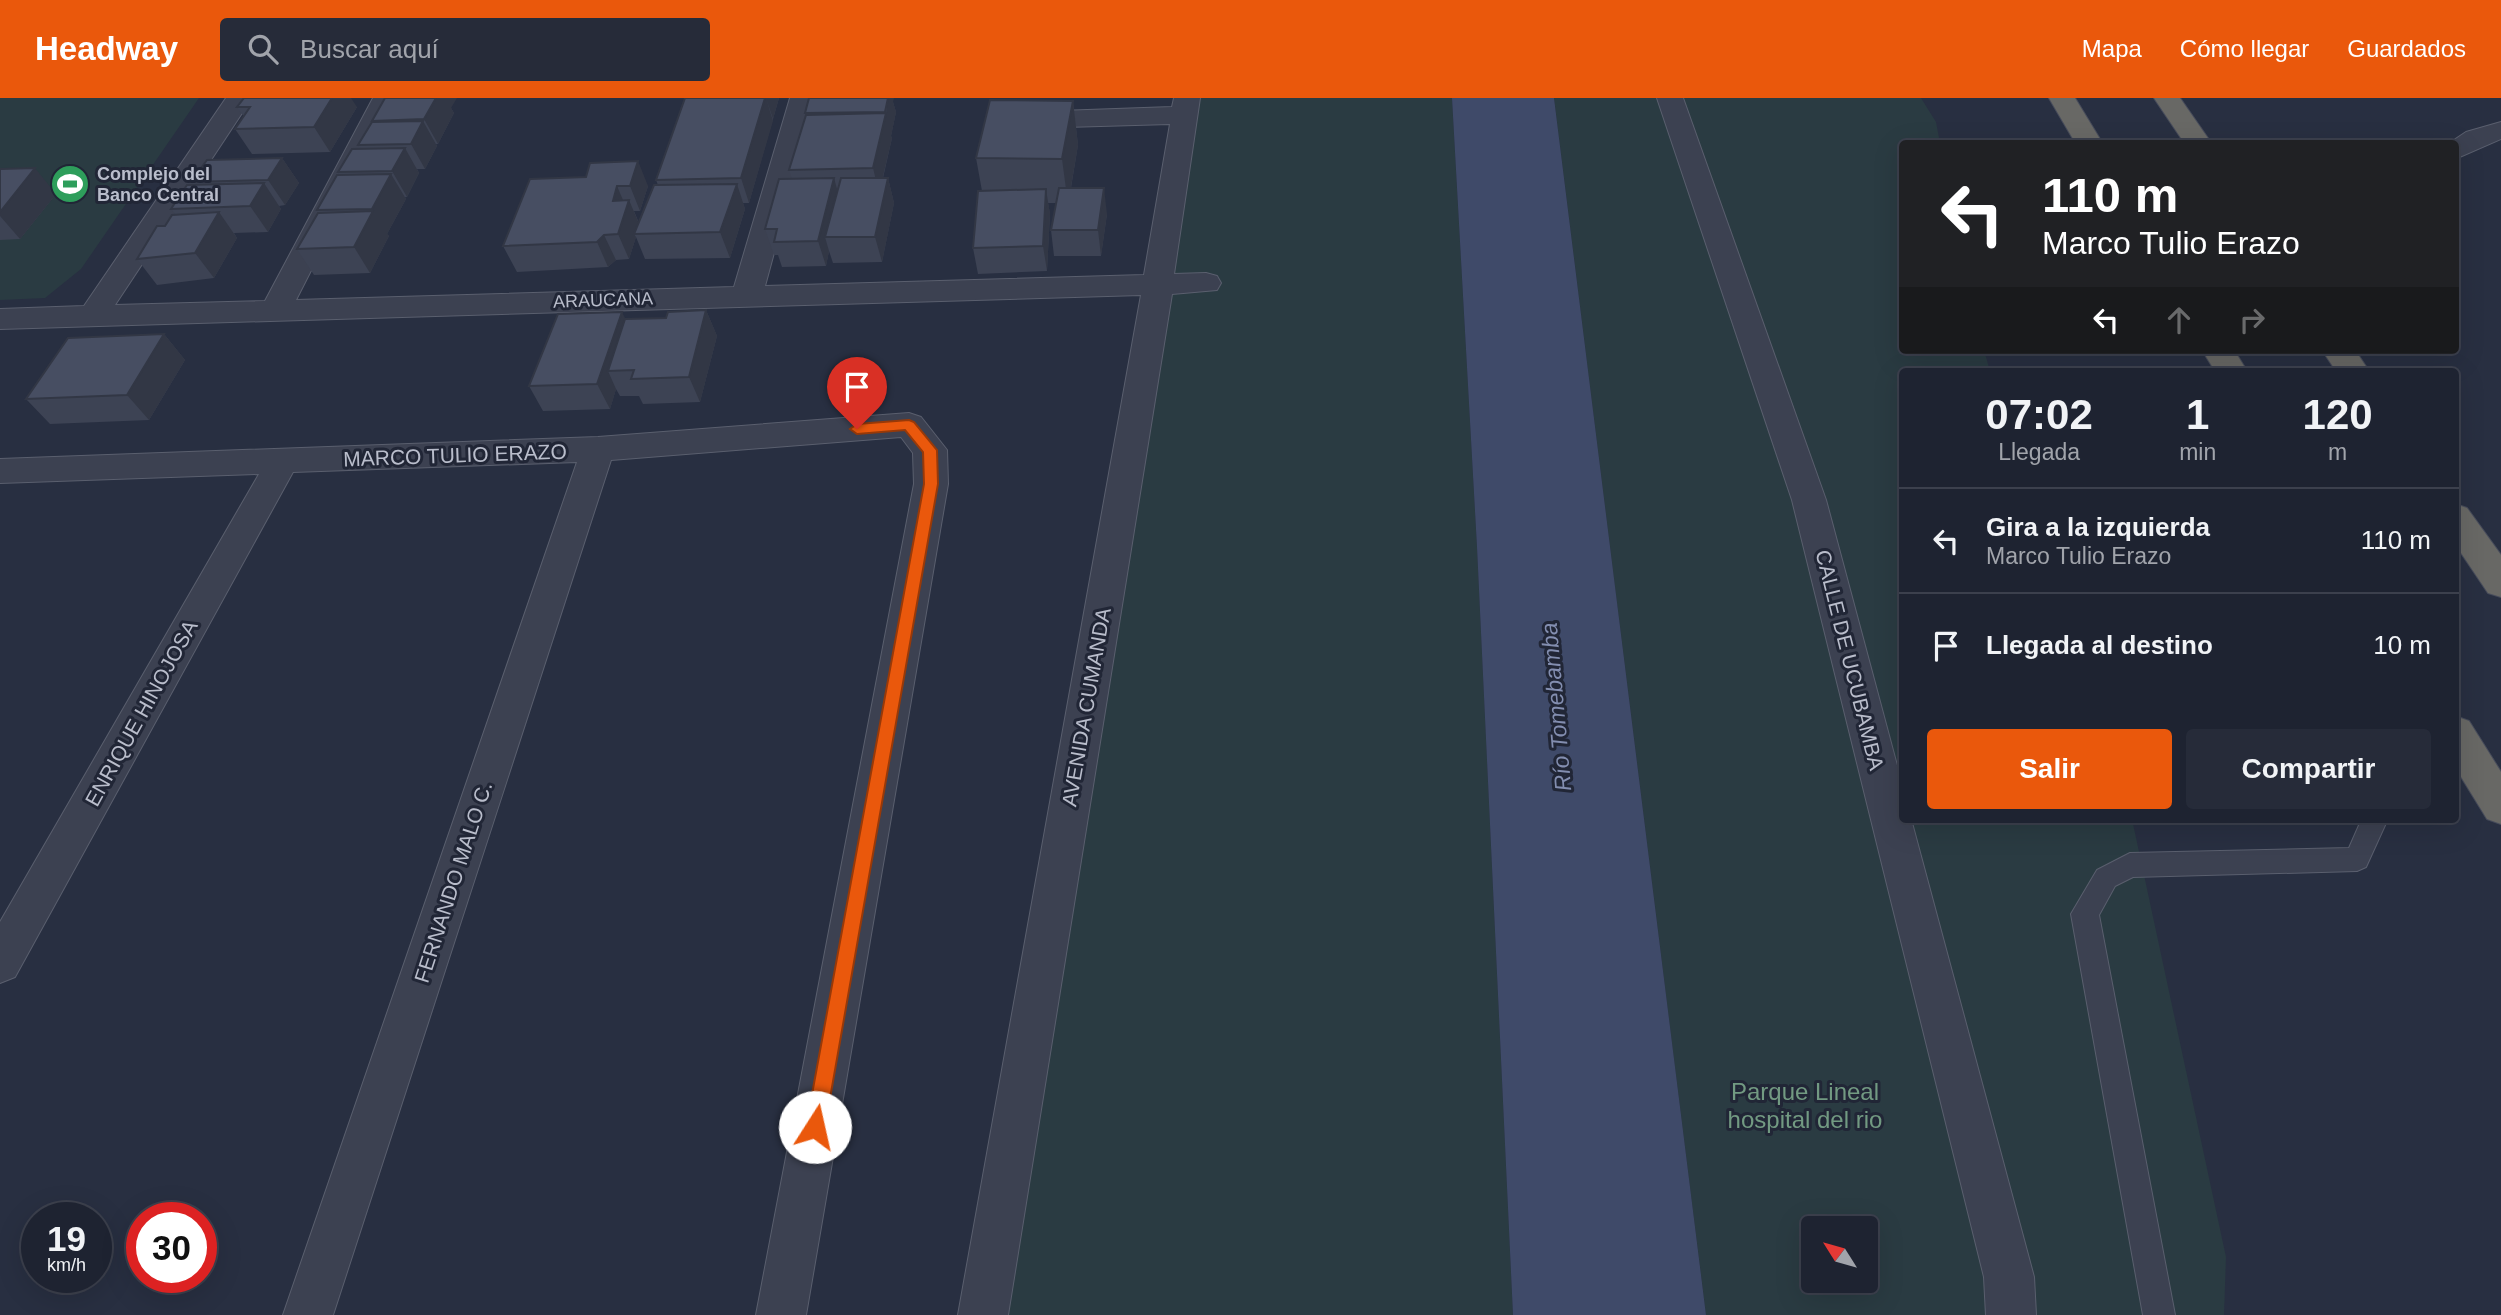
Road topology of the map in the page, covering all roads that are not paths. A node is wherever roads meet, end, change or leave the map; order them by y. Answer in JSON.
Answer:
{"nodes":[{"id":1,"x":239,"y":98,"type":"edge"},
{"id":2,"x":386,"y":98,"type":"edge"},
{"id":3,"x":803,"y":98,"type":"edge"},
{"id":4,"x":1670,"y":98,"type":"edge"},
{"id":5,"x":2062,"y":98,"type":"edge"},
{"id":6,"x":2167,"y":98,"type":"edge"},
{"id":7,"x":1186,"y":107,"type":"edge"},
{"id":8,"x":1031,"y":120,"type":"edge"},
{"id":9,"x":2501,"y":130,"type":"edge"},
{"id":10,"x":2088,"y":140,"type":"edge"},
{"id":11,"x":2196,"y":140,"type":"edge"},
{"id":12,"x":2459,"y":149,"type":"edge"},
{"id":13,"x":1206,"y":283,"type":"dead end"},
{"id":14,"x":1158,"y":284,"type":"junction"},
{"id":15,"x":747,"y":296,"type":"junction"},
{"id":16,"x":276,"y":309,"type":"junction"},
{"id":17,"x":93,"y":316,"type":"junction"},
{"id":18,"x":0,"y":319,"type":"edge"},
{"id":19,"x":598,"y":449,"type":"junction"},
{"id":20,"x":282,"y":462,"type":"junction"},
{"id":21,"x":0,"y":471,"type":"edge"},
{"id":22,"x":2459,"y":523,"type":"edge"},
{"id":23,"x":2501,"y":583,"type":"edge"},
{"id":24,"x":2459,"y":739,"type":"edge"},
{"id":25,"x":2501,"y":807,"type":"edge"},
{"id":26,"x":2373,"y":823,"type":"edge"},
{"id":27,"x":0,"y":964,"type":"edge"},
{"id":28,"x":308,"y":1315,"type":"edge"},
{"id":29,"x":781,"y":1315,"type":"edge"},
{"id":30,"x":983,"y":1315,"type":"edge"},
{"id":31,"x":2011,"y":1315,"type":"edge"},
{"id":32,"x":2159,"y":1315,"type":"edge"}],
"edges":[{"from":1,"to":17,"type":"street"},
{"from":2,"to":16,"type":"street"},
{"from":3,"to":15,"type":"street"},
{"from":4,"to":31,"type":"street","name":"CALLE DE UCUBAMBA"},
{"from":5,"to":10,"type":"highway"},
{"from":6,"to":11,"type":"highway"},
{"from":7,"to":8,"type":"street"},
{"from":7,"to":14,"type":"street","name":"AVENIDA CUMANDA"},
{"from":9,"to":12,"type":"street"},
{"from":13,"to":14,"type":"street","name":"ARAUCANA"},
{"from":14,"to":15,"type":"street","name":"ARAUCANA"},
{"from":14,"to":30,"type":"street","name":"AVENIDA CUMANDA"},
{"from":15,"to":16,"type":"street","name":"ARAUCANA"},
{"from":16,"to":17,"type":"street","name":"ARAUCANA"},
{"from":17,"to":18,"type":"street","name":"ARAUCANA"},
{"from":19,"to":20,"type":"street","name":"MARCO TULIO ERAZO"},
{"from":19,"to":28,"type":"street","name":"FERNANDO MALO C."},
{"from":19,"to":29,"type":"street","name":"MARCO TULIO ERAZO"},
{"from":20,"to":21,"type":"street","name":"MARCO TULIO ERAZO"},
{"from":20,"to":27,"type":"street","name":"ENRIQUE HINOJOSA"},
{"from":22,"to":23,"type":"highway"},
{"from":24,"to":25,"type":"highway"},
{"from":26,"to":32,"type":"lane"}]}
